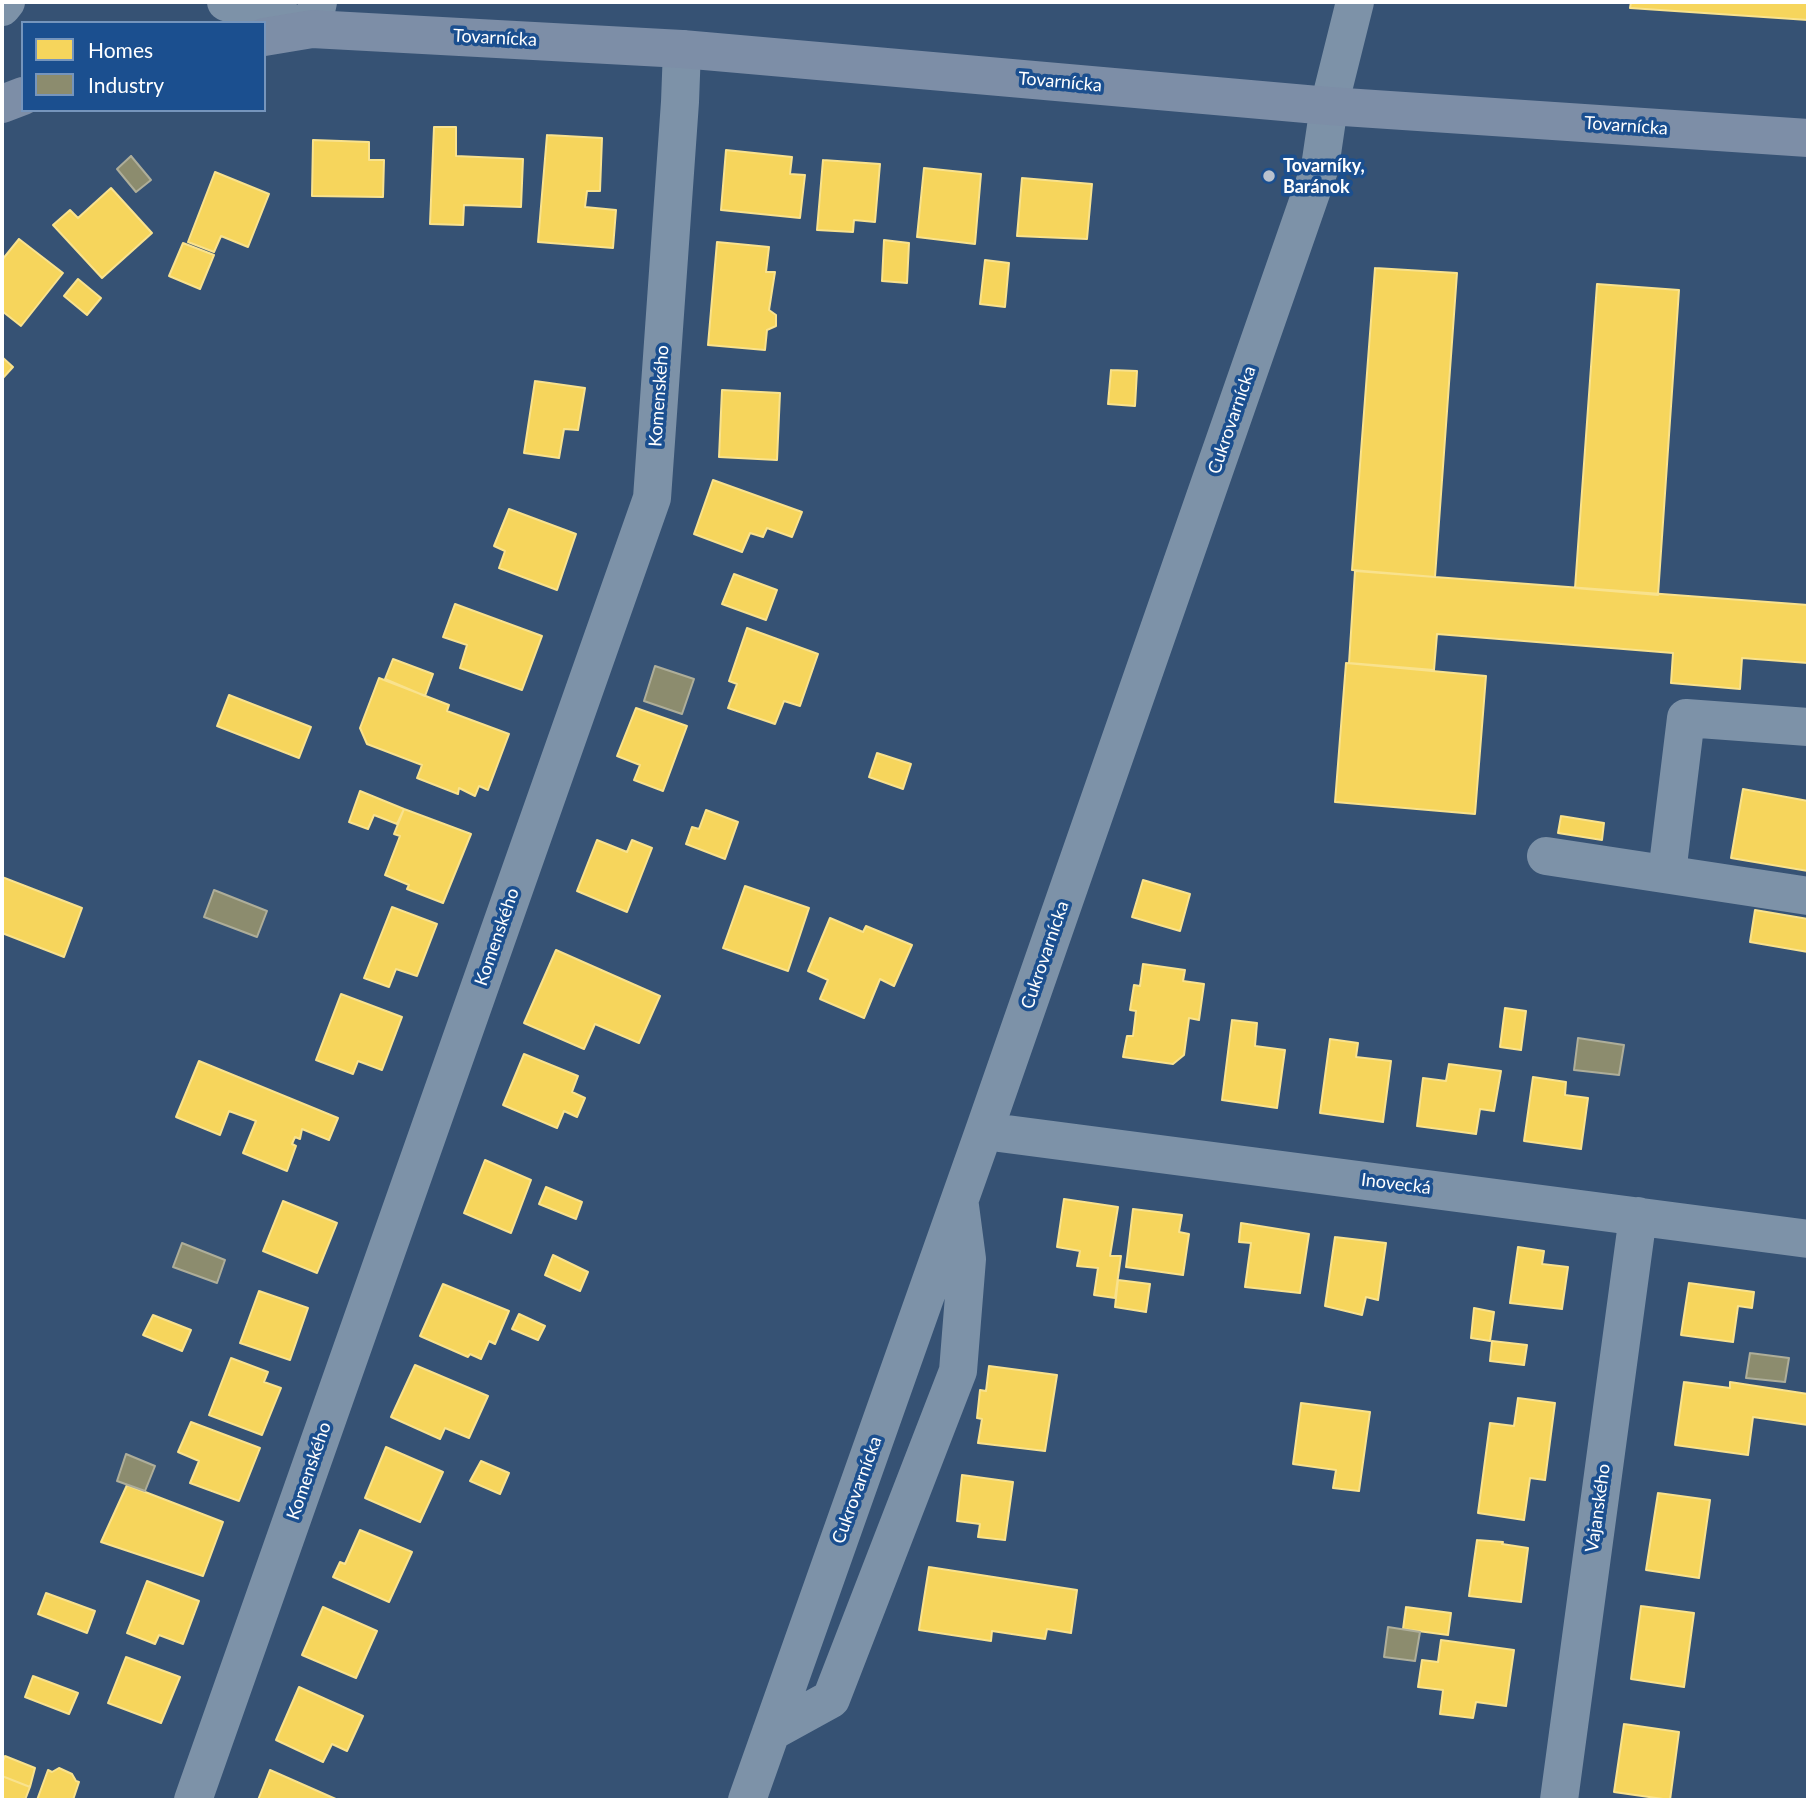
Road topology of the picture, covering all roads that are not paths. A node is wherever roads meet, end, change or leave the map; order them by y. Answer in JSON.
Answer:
{"nodes":[{"id":1,"x":6,"y":2,"type":"edge"},
{"id":2,"x":226,"y":2,"type":"edge"},
{"id":3,"x":1355,"y":2,"type":"edge"},
{"id":4,"x":2,"y":7,"type":"edge"},
{"id":5,"x":315,"y":15,"type":"edge"},
{"id":6,"x":266,"y":36,"type":"edge"},
{"id":7,"x":682,"y":48,"type":"junction"},
{"id":8,"x":21,"y":97,"type":"edge"},
{"id":9,"x":2,"y":104,"type":"edge"},
{"id":10,"x":1329,"y":106,"type":"junction"},
{"id":11,"x":1808,"y":138,"type":"edge"},
{"id":12,"x":1808,"y":727,"type":"edge"},
{"id":13,"x":1546,"y":856,"type":"dead end"},
{"id":14,"x":1667,"y":873,"type":"junction"},
{"id":15,"x":1808,"y":896,"type":"edge"},
{"id":16,"x":984,"y":1131,"type":"junction"},
{"id":17,"x":959,"y":1201,"type":"junction"},
{"id":18,"x":1637,"y":1216,"type":"junction"},
{"id":19,"x":1808,"y":1239,"type":"edge"},
{"id":20,"x":771,"y":1732,"type":"junction"},
{"id":21,"x":193,"y":1800,"type":"edge"},
{"id":22,"x":747,"y":1800,"type":"edge"},
{"id":23,"x":1559,"y":1800,"type":"edge"}],
"edges":[{"from":1,"to":4,"type":"street"},
{"from":2,"to":5,"type":"street"},
{"from":3,"to":10,"type":"street","name":"Cukrovarnícka"},
{"from":5,"to":6,"type":"main road","name":"Tovarnícka"},
{"from":5,"to":7,"type":"main road","name":"Tovarnícka"},
{"from":7,"to":10,"type":"main road","name":"Tovarnícka"},
{"from":7,"to":21,"type":"street","name":"Komenského"},
{"from":8,"to":9,"type":"main road"},
{"from":10,"to":11,"type":"main road","name":"Tovarnícka"},
{"from":10,"to":16,"type":"street","name":"Cukrovarnícka"},
{"from":12,"to":14,"type":"street"},
{"from":13,"to":14,"type":"street"},
{"from":14,"to":15,"type":"street"},
{"from":16,"to":17,"type":"street","name":"Cukrovarnícka"},
{"from":16,"to":18,"type":"street","name":"Inovecká"},
{"from":17,"to":20,"type":"street","name":"Cukrovarnícka"},
{"from":17,"to":20,"type":"street"},
{"from":18,"to":19,"type":"street","name":"Inovecká"},
{"from":18,"to":23,"type":"street","name":"Vajanského"},
{"from":20,"to":22,"type":"street","name":"Cukrovarnícka"}]}
